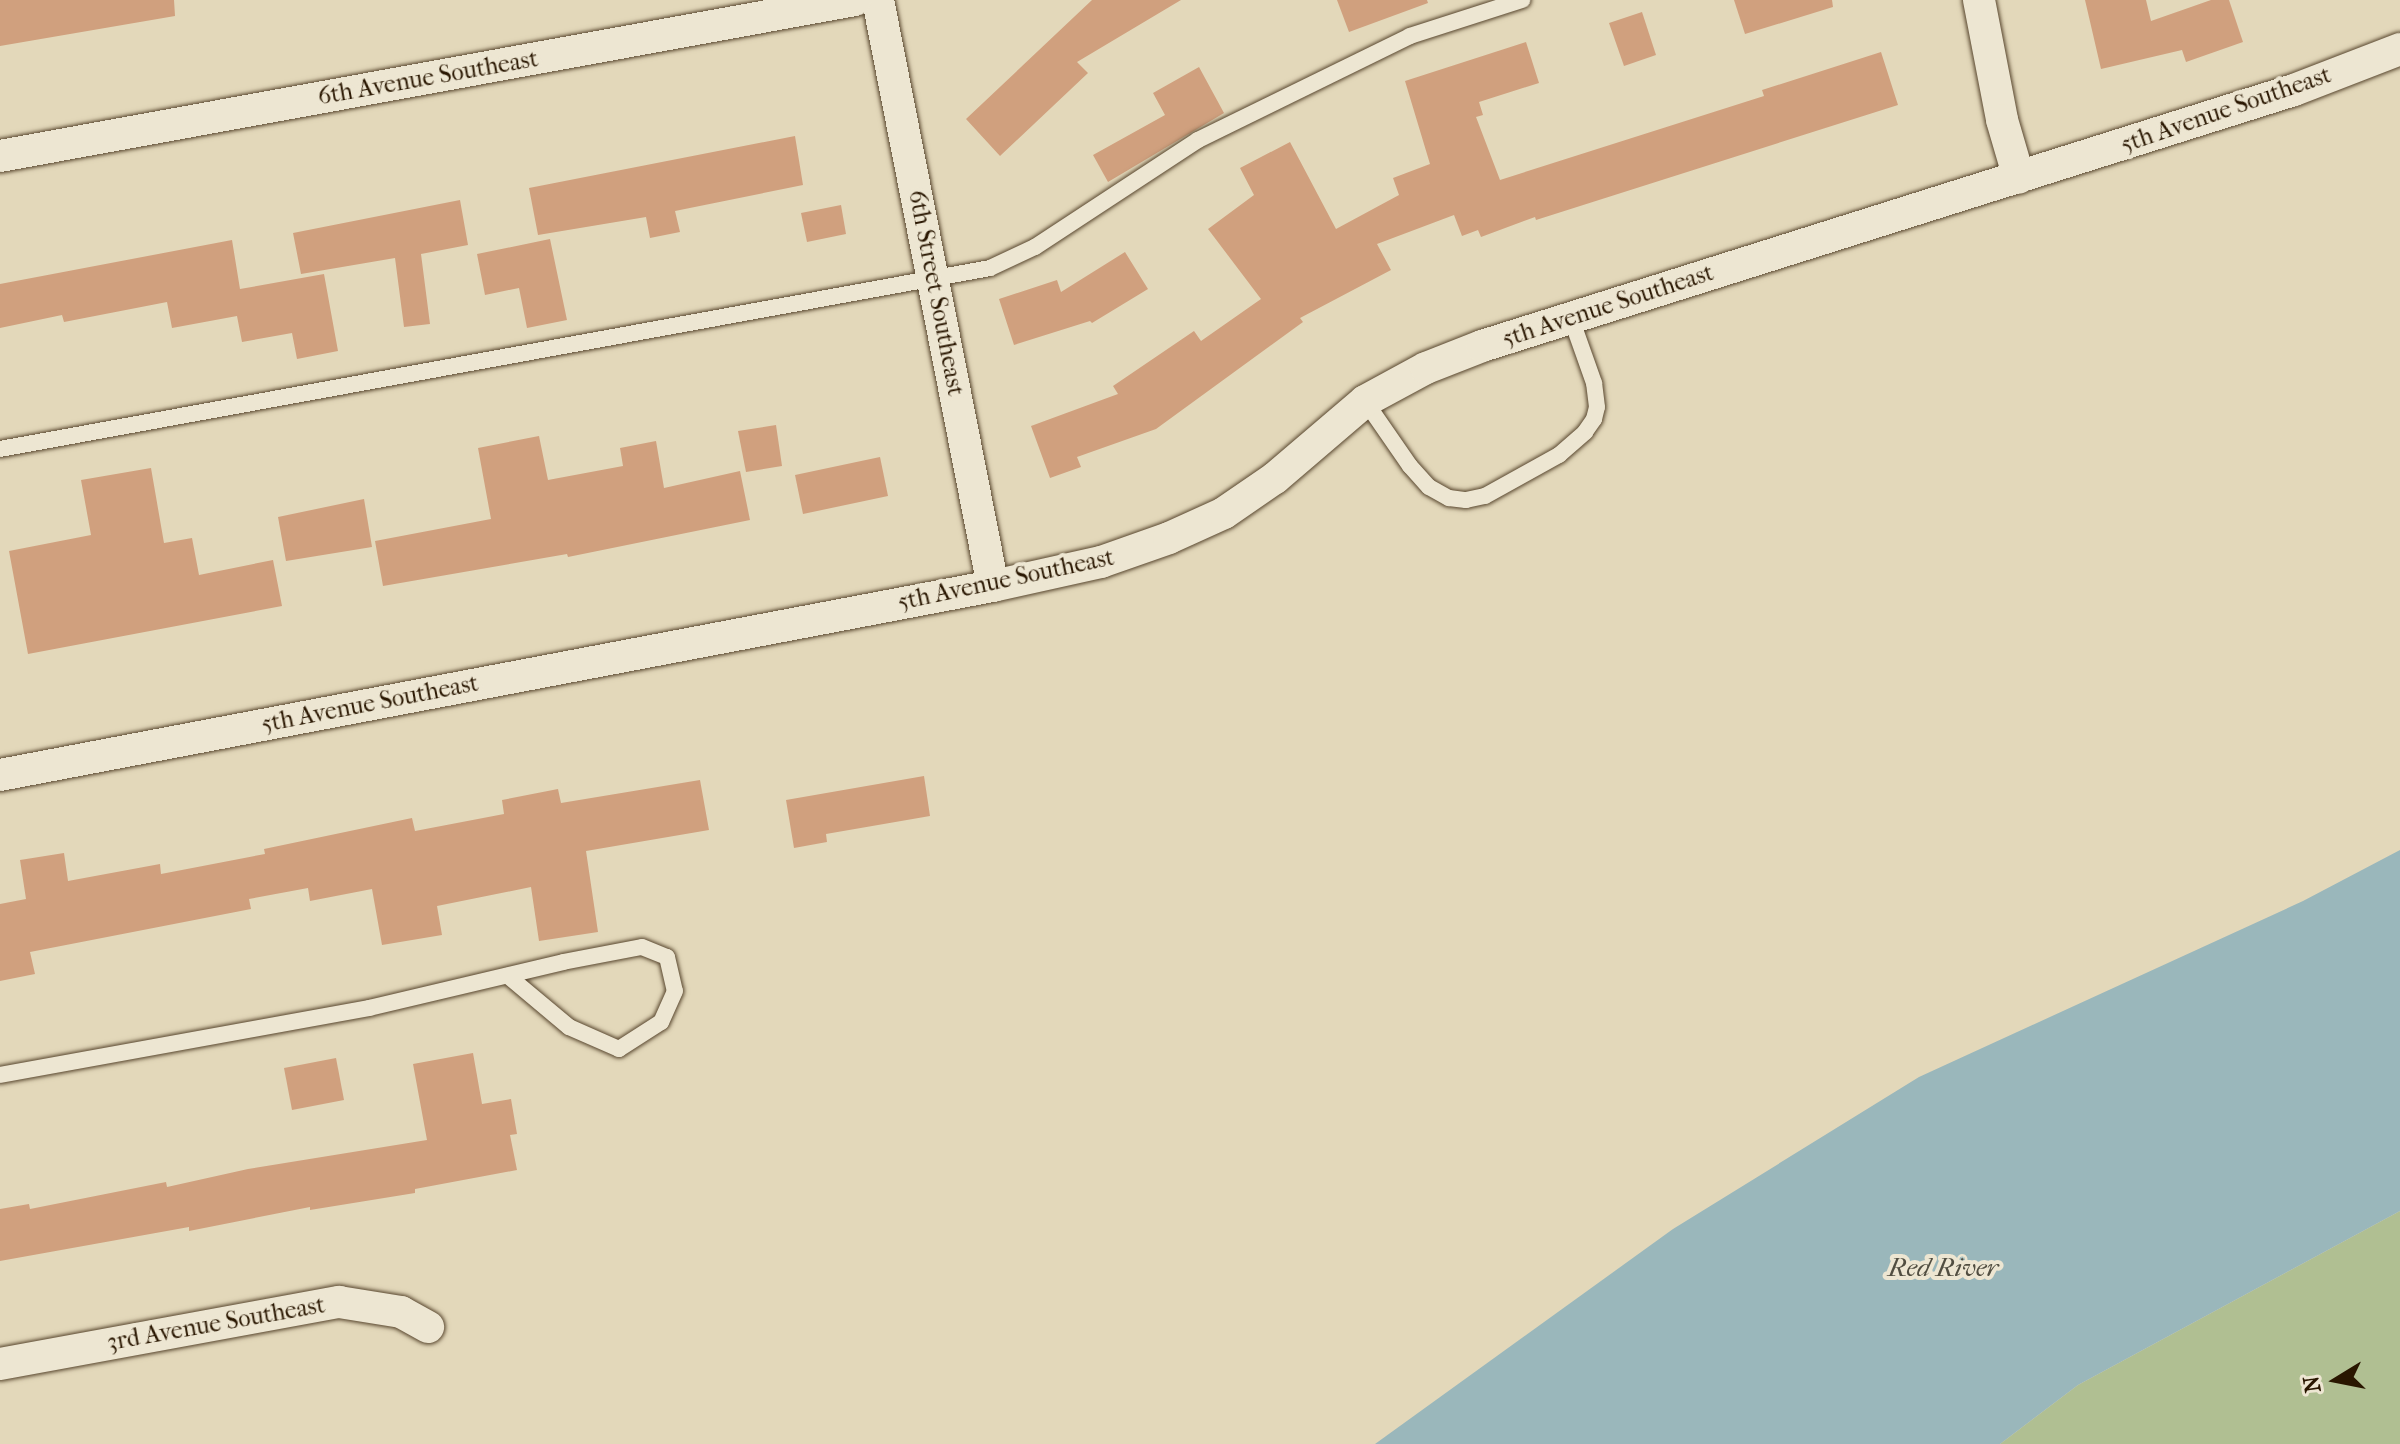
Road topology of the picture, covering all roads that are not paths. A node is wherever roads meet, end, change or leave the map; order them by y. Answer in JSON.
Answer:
{"nodes":[{"id":1,"x":855,"y":0,"type":"edge"},
{"id":2,"x":878,"y":0,"type":"edge"},
{"id":3,"x":1522,"y":0,"type":"edge"},
{"id":4,"x":1979,"y":0,"type":"edge"},
{"id":5,"x":2400,"y":49,"type":"edge"},
{"id":6,"x":0,"y":156,"type":"edge"},
{"id":7,"x":2019,"y":178,"type":"junction"},
{"id":8,"x":933,"y":279,"type":"junction"},
{"id":9,"x":1571,"y":318,"type":"junction"},
{"id":10,"x":1365,"y":401,"type":"junction"},
{"id":11,"x":0,"y":449,"type":"edge"},
{"id":12,"x":993,"y":586,"type":"junction"},
{"id":13,"x":0,"y":775,"type":"edge"},
{"id":14,"x":508,"y":976,"type":"junction"},
{"id":15,"x":0,"y":1075,"type":"edge"},
{"id":16,"x":428,"y":1327,"type":"dead end"},
{"id":17,"x":0,"y":1364,"type":"edge"}],
"edges":[{"from":1,"to":6,"type":"street","name":"6th Avenue Southeast"},
{"from":2,"to":8,"type":"street","name":"6th Street Southeast"},
{"from":3,"to":8,"type":"lane"},
{"from":4,"to":7,"type":"street"},
{"from":5,"to":7,"type":"street","name":"5th Avenue Southeast"},
{"from":7,"to":9,"type":"street","name":"5th Avenue Southeast"},
{"from":8,"to":11,"type":"lane"},
{"from":8,"to":12,"type":"street","name":"6th Street Southeast"},
{"from":9,"to":10,"type":"street","name":"5th Avenue Southeast"},
{"from":9,"to":10,"type":"lane"},
{"from":10,"to":12,"type":"street","name":"5th Avenue Southeast"},
{"from":12,"to":13,"type":"street","name":"5th Avenue Southeast"},
{"from":14,"to":14,"type":"lane"},
{"from":14,"to":15,"type":"lane"},
{"from":16,"to":17,"type":"street","name":"3rd Avenue Southeast"}]}
